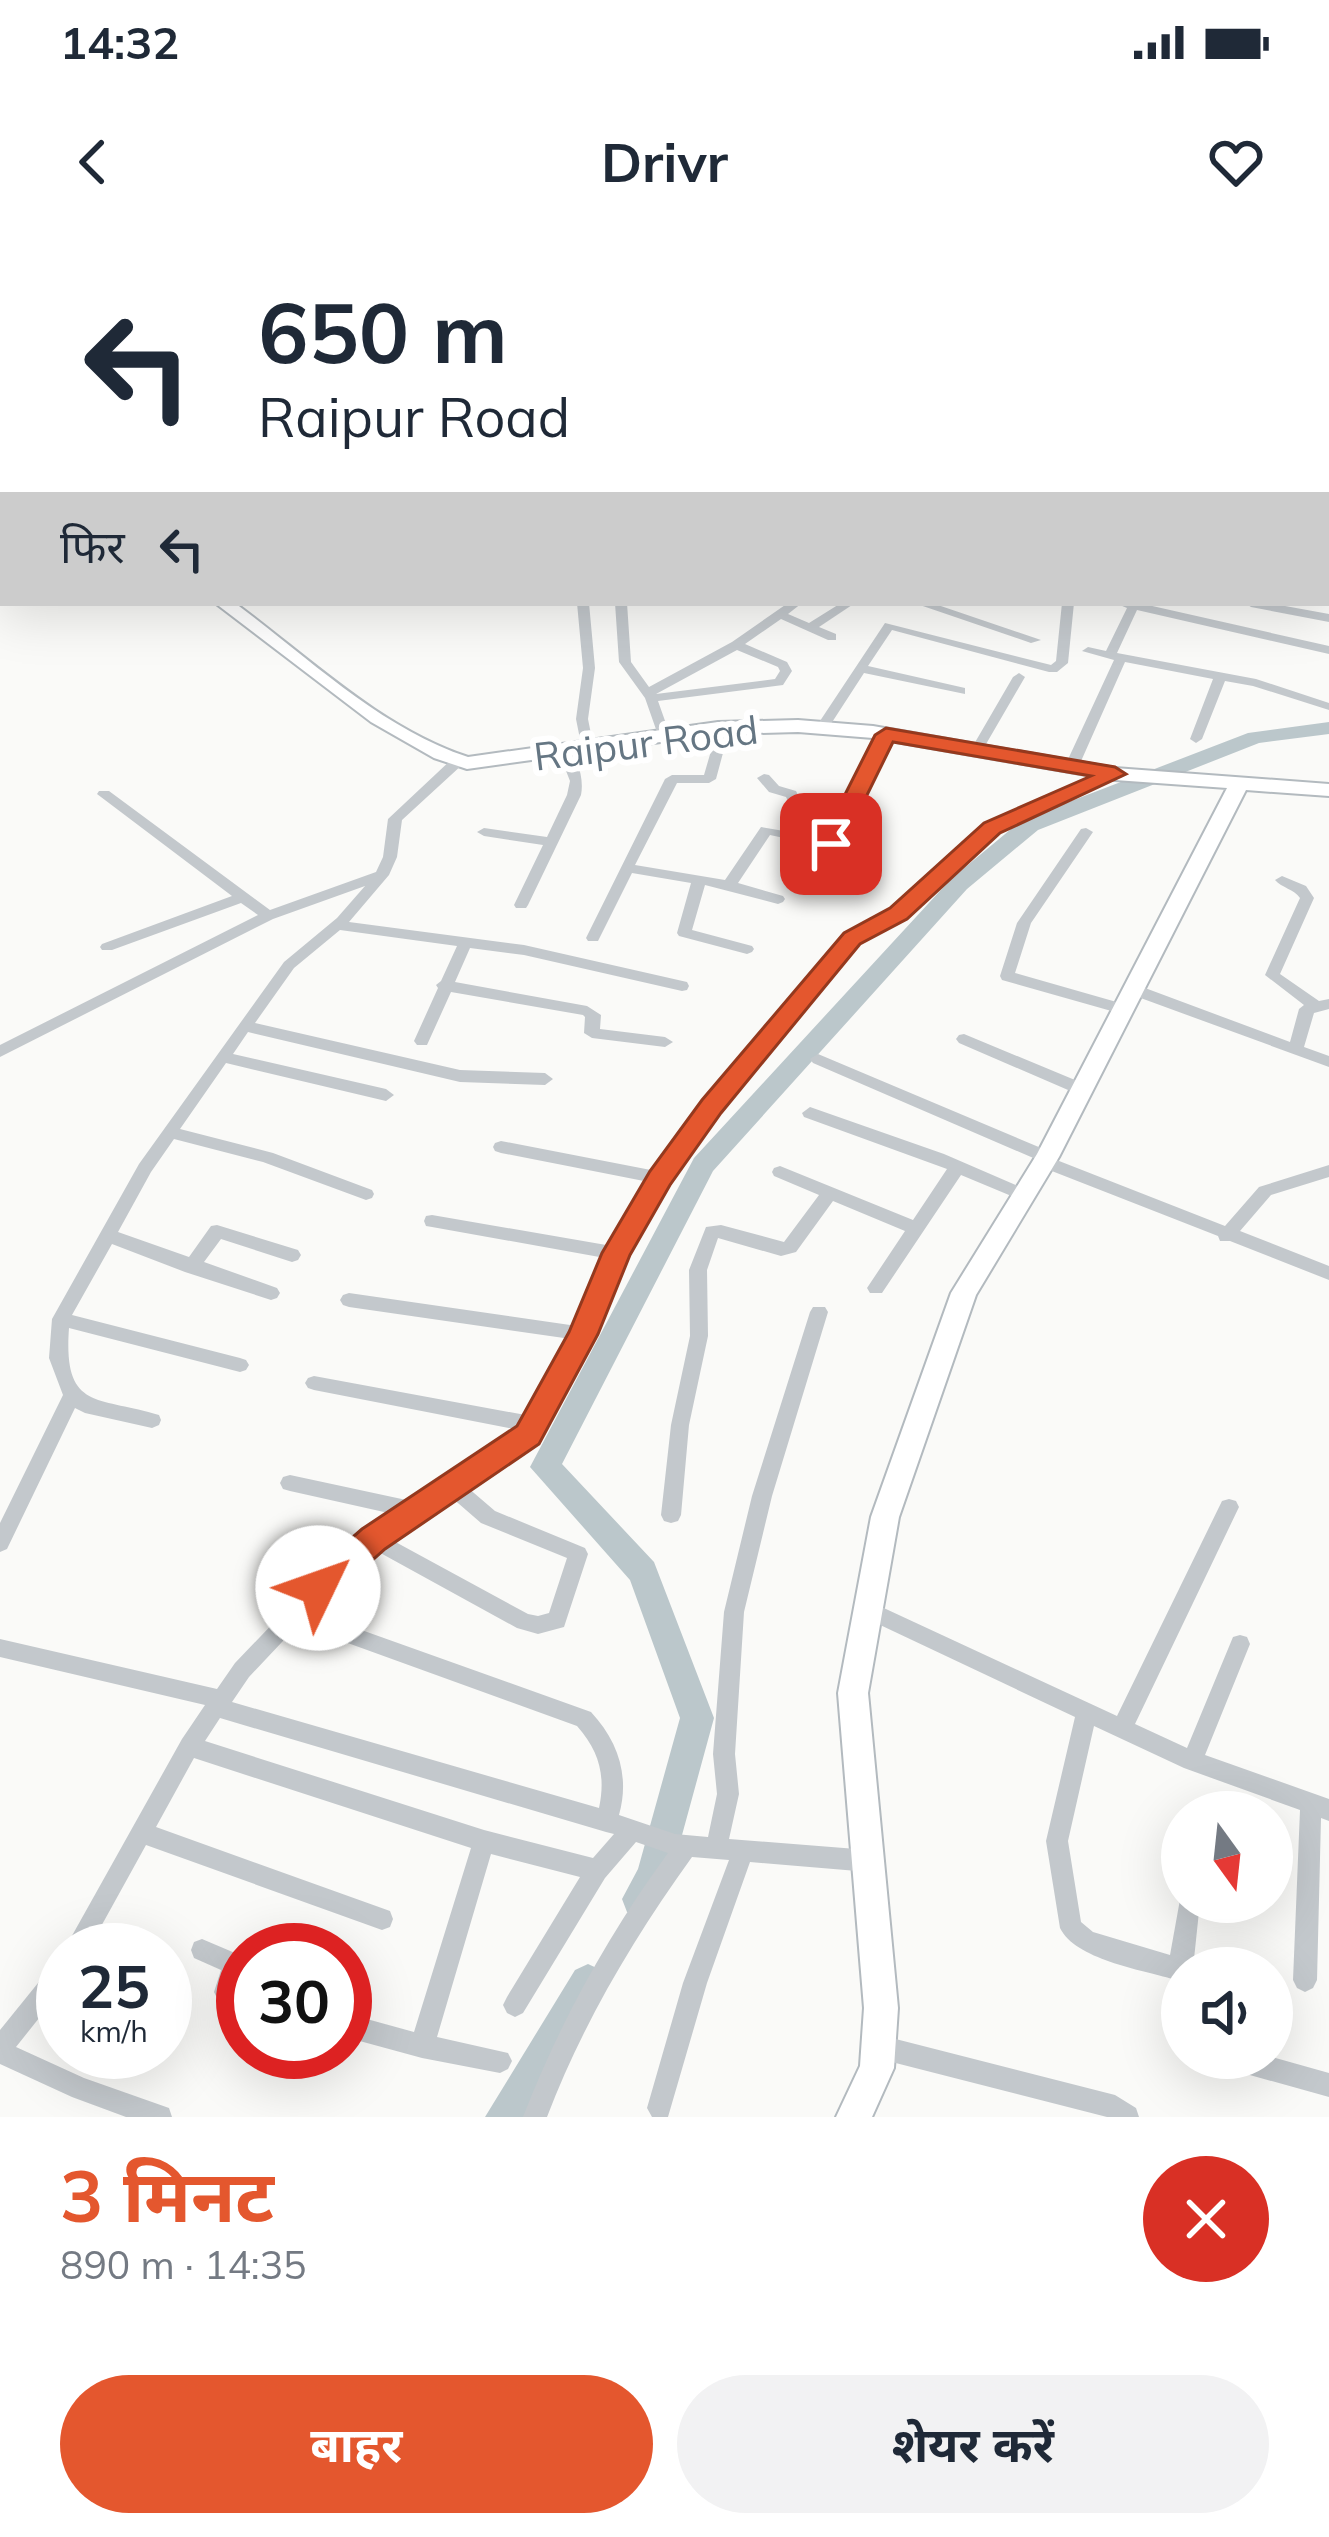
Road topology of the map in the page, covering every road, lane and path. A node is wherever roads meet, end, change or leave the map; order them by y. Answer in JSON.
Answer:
{"nodes":[{"id":1,"x":228,"y":606,"type":"edge"},
{"id":2,"x":583,"y":606,"type":"edge"},
{"id":3,"x":622,"y":606,"type":"edge"},
{"id":4,"x":791,"y":606,"type":"edge"},
{"id":5,"x":844,"y":606,"type":"edge"},
{"id":6,"x":929,"y":606,"type":"edge"},
{"id":7,"x":1068,"y":606,"type":"edge"},
{"id":8,"x":1127,"y":606,"type":"edge"},
{"id":9,"x":1136,"y":606,"type":"edge"},
{"id":10,"x":1267,"y":606,"type":"edge"},
{"id":11,"x":779,"y":614,"type":"junction"},
{"id":12,"x":1329,"y":618,"type":"edge"},
{"id":13,"x":812,"y":626,"type":"junction"},
{"id":14,"x":832,"y":637,"type":"dead end"},
{"id":15,"x":1034,"y":640,"type":"dead end"},
{"id":16,"x":736,"y":645,"type":"junction"},
{"id":17,"x":1088,"y":650,"type":"dead end"},
{"id":18,"x":1329,"y":650,"type":"edge"},
{"id":19,"x":1116,"y":656,"type":"junction"},
{"id":20,"x":860,"y":668,"type":"junction"},
{"id":21,"x":1019,"y":677,"type":"dead end"},
{"id":22,"x":1220,"y":677,"type":"junction"},
{"id":23,"x":961,"y":691,"type":"dead end"},
{"id":24,"x":650,"y":696,"type":"junction"},
{"id":25,"x":1328,"y":705,"type":"edge"},
{"id":26,"x":822,"y":727,"type":"junction"},
{"id":27,"x":724,"y":728,"type":"junction"},
{"id":28,"x":664,"y":735,"type":"junction"},
{"id":29,"x":886,"y":735,"type":"junction"},
{"id":30,"x":1196,"y":740,"type":"dead end"},
{"id":31,"x":588,"y":748,"type":"junction"},
{"id":32,"x":976,"y":751,"type":"junction"},
{"id":33,"x":565,"y":753,"type":"junction"},
{"id":34,"x":458,"y":761,"type":"junction"},
{"id":35,"x":1071,"y":768,"type":"junction"},
{"id":36,"x":1120,"y":774,"type":"junction"},
{"id":37,"x":764,"y":778,"type":"dead end"},
{"id":38,"x":1239,"y":784,"type":"junction"},
{"id":39,"x":1329,"y":790,"type":"edge"},
{"id":40,"x":104,"y":794,"type":"dead end"},
{"id":41,"x":844,"y":816,"type":"junction"},
{"id":42,"x":484,"y":832,"type":"dead end"},
{"id":43,"x":1086,"y":832,"type":"dead end"},
{"id":44,"x":549,"y":842,"type":"junction"},
{"id":45,"x":831,"y":844,"type":"junction"},
{"id":46,"x":627,"y":868,"type":"junction"},
{"id":47,"x":815,"y":870,"type":"dead end"},
{"id":48,"x":382,"y":875,"type":"junction"},
{"id":49,"x":699,"y":880,"type":"junction"},
{"id":50,"x":1282,"y":880,"type":"dead end"},
{"id":51,"x":729,"y":885,"type":"junction"},
{"id":52,"x":241,"y":898,"type":"junction"},
{"id":53,"x":778,"y":899,"type":"dead end"},
{"id":54,"x":521,"y":905,"type":"dead end"},
{"id":55,"x":268,"y":916,"type":"junction"},
{"id":56,"x":338,"y":925,"type":"junction"},
{"id":57,"x":593,"y":938,"type":"dead end"},
{"id":58,"x":466,"y":941,"type":"junction"},
{"id":59,"x":106,"y":947,"type":"dead end"},
{"id":60,"x":747,"y":950,"type":"dead end"},
{"id":61,"x":443,"y":985,"type":"junction"},
{"id":62,"x":682,"y":986,"type":"dead end"},
{"id":63,"x":1127,"y":999,"type":"junction"},
{"id":64,"x":1321,"y":1004,"type":"edge"},
{"id":65,"x":247,"y":1027,"type":"junction"},
{"id":66,"x":964,"y":1039,"type":"dead end"},
{"id":67,"x":422,"y":1042,"type":"dead end"},
{"id":68,"x":665,"y":1042,"type":"dead end"},
{"id":69,"x":1296,"y":1050,"type":"junction"},
{"id":70,"x":0,"y":1052,"type":"edge"},
{"id":71,"x":224,"y":1057,"type":"junction"},
{"id":72,"x":818,"y":1059,"type":"dead end"},
{"id":73,"x":1329,"y":1062,"type":"edge"},
{"id":74,"x":545,"y":1079,"type":"dead end"},
{"id":75,"x":1081,"y":1089,"type":"junction"},
{"id":76,"x":386,"y":1095,"type":"dead end"},
{"id":77,"x":810,"y":1113,"type":"dead end"},
{"id":78,"x":170,"y":1132,"type":"junction"},
{"id":79,"x":501,"y":1147,"type":"dead end"},
{"id":80,"x":1046,"y":1160,"type":"junction"},
{"id":81,"x":957,"y":1166,"type":"junction"},
{"id":82,"x":780,"y":1172,"type":"dead end"},
{"id":83,"x":1329,"y":1172,"type":"edge"},
{"id":84,"x":660,"y":1178,"type":"junction"},
{"id":85,"x":830,"y":1193,"type":"junction"},
{"id":86,"x":366,"y":1194,"type":"dead end"},
{"id":87,"x":1026,"y":1196,"type":"junction"},
{"id":88,"x":432,"y":1221,"type":"dead end"},
{"id":89,"x":916,"y":1228,"type":"junction"},
{"id":90,"x":109,"y":1236,"type":"junction"},
{"id":91,"x":1226,"y":1236,"type":"junction"},
{"id":92,"x":616,"y":1253,"type":"junction"},
{"id":93,"x":292,"y":1255,"type":"dead end"},
{"id":94,"x":191,"y":1267,"type":"junction"},
{"id":95,"x":1329,"y":1273,"type":"edge"},
{"id":96,"x":875,"y":1288,"type":"dead end"},
{"id":97,"x":272,"y":1293,"type":"dead end"},
{"id":98,"x":349,"y":1300,"type":"dead end"},
{"id":99,"x":819,"y":1312,"type":"dead end"},
{"id":100,"x":61,"y":1319,"type":"junction"},
{"id":101,"x":583,"y":1334,"type":"junction"},
{"id":102,"x":240,"y":1365,"type":"dead end"},
{"id":103,"x":314,"y":1383,"type":"dead end"},
{"id":104,"x":72,"y":1396,"type":"junction"},
{"id":105,"x":152,"y":1420,"type":"dead end"},
{"id":106,"x":536,"y":1424,"type":"junction"},
{"id":107,"x":290,"y":1483,"type":"dead end"},
{"id":108,"x":452,"y":1486,"type":"junction"},
{"id":109,"x":1228,"y":1507,"type":"dead end"},
{"id":110,"x":413,"y":1510,"type":"junction"},
{"id":111,"x":671,"y":1514,"type":"dead end"},
{"id":112,"x":373,"y":1539,"type":"junction"},
{"id":113,"x":0,"y":1543,"type":"edge"},
{"id":114,"x":865,"y":1609,"type":"junction"},
{"id":115,"x":292,"y":1614,"type":"junction"},
{"id":116,"x":1240,"y":1644,"type":"dead end"},
{"id":117,"x":0,"y":1648,"type":"edge"},
{"id":118,"x":217,"y":1703,"type":"junction"},
{"id":119,"x":1086,"y":1713,"type":"junction"},
{"id":120,"x":1123,"y":1726,"type":"junction"},
{"id":121,"x":189,"y":1746,"type":"junction"},
{"id":122,"x":1192,"y":1761,"type":"junction"},
{"id":123,"x":1320,"y":1808,"type":"edge"},
{"id":124,"x":606,"y":1821,"type":"junction"},
{"id":125,"x":635,"y":1831,"type":"junction"},
{"id":126,"x":143,"y":1833,"type":"junction"},
{"id":127,"x":484,"y":1841,"type":"junction"},
{"id":128,"x":681,"y":1846,"type":"junction"},
{"id":129,"x":716,"y":1850,"type":"junction"},
{"id":130,"x":742,"y":1852,"type":"junction"},
{"id":131,"x":869,"y":1862,"type":"junction"},
{"id":132,"x":597,"y":1870,"type":"junction"},
{"id":133,"x":382,"y":1919,"type":"dead end"},
{"id":134,"x":91,"y":1923,"type":"edge"},
{"id":135,"x":1187,"y":1923,"type":"edge"},
{"id":136,"x":202,"y":1950,"type":"dead end"},
{"id":137,"x":216,"y":1955,"type":"edge"},
{"id":138,"x":1305,"y":1980,"type":"dead end"},
{"id":139,"x":36,"y":2004,"type":"edge"},
{"id":140,"x":515,"y":2005,"type":"dead end"},
{"id":141,"x":372,"y":2032,"type":"edge"},
{"id":142,"x":422,"y":2046,"type":"junction"},
{"id":143,"x":880,"y":2047,"type":"junction"},
{"id":144,"x":0,"y":2050,"type":"edge"},
{"id":145,"x":500,"y":2061,"type":"dead end"},
{"id":146,"x":1293,"y":2075,"type":"edge"},
{"id":147,"x":1329,"y":2085,"type":"edge"},
{"id":148,"x":659,"y":2108,"type":"dead end"},
{"id":149,"x":160,"y":2117,"type":"edge"},
{"id":150,"x":535,"y":2117,"type":"edge"},
{"id":151,"x":854,"y":2117,"type":"edge"},
{"id":152,"x":1127,"y":2117,"type":"edge"}],
"edges":[{"from":1,"to":34,"type":"street","name":"Raipur Road"},
{"from":2,"to":31,"type":"street"},
{"from":3,"to":24,"type":"street"},
{"from":4,"to":11,"type":"street"},
{"from":5,"to":13,"type":"street"},
{"from":6,"to":15,"type":"street"},
{"from":7,"to":20,"type":"street"},
{"from":8,"to":19,"type":"street"},
{"from":9,"to":18,"type":"street"},
{"from":10,"to":12,"type":"street"},
{"from":11,"to":13,"type":"street"},
{"from":11,"to":16,"type":"street"},
{"from":13,"to":14,"type":"street"},
{"from":16,"to":24,"type":"street"},
{"from":16,"to":24,"type":"street"},
{"from":17,"to":19,"type":"street"},
{"from":19,"to":22,"type":"street"},
{"from":19,"to":35,"type":"street"},
{"from":20,"to":23,"type":"street"},
{"from":20,"to":26,"type":"street"},
{"from":21,"to":32,"type":"street"},
{"from":22,"to":25,"type":"street"},
{"from":22,"to":30,"type":"street"},
{"from":24,"to":28,"type":"street"},
{"from":26,"to":27,"type":"street","name":"Raipur Road"},
{"from":26,"to":29,"type":"street","name":"Raipur Road"},
{"from":27,"to":28,"type":"street","name":"Raipur Road"},
{"from":27,"to":46,"type":"street"},
{"from":28,"to":31,"type":"street","name":"Raipur Road"},
{"from":29,"to":32,"type":"street","name":"Raipur Road"},
{"from":29,"to":41,"type":"street"},
{"from":31,"to":33,"type":"street","name":"Raipur Road"},
{"from":32,"to":35,"type":"street","name":"Raipur Road"},
{"from":33,"to":34,"type":"street","name":"Raipur Road"},
{"from":33,"to":44,"type":"street"},
{"from":34,"to":48,"type":"street"},
{"from":35,"to":36,"type":"street","name":"Raipur Road"},
{"from":36,"to":38,"type":"street","name":"Raipur Road"},
{"from":36,"to":84,"type":"street"},
{"from":37,"to":41,"type":"street"},
{"from":38,"to":39,"type":"street","name":"Raipur Road"},
{"from":38,"to":63,"type":"street"},
{"from":40,"to":52,"type":"street"},
{"from":41,"to":45,"type":"street"},
{"from":42,"to":44,"type":"street"},
{"from":43,"to":63,"type":"street"},
{"from":44,"to":54,"type":"street"},
{"from":45,"to":47,"type":"street"},
{"from":45,"to":51,"type":"street"},
{"from":46,"to":49,"type":"street"},
{"from":46,"to":57,"type":"street"},
{"from":48,"to":55,"type":"street"},
{"from":48,"to":56,"type":"street"},
{"from":49,"to":51,"type":"street"},
{"from":49,"to":60,"type":"street"},
{"from":50,"to":64,"type":"street"},
{"from":51,"to":53,"type":"street"},
{"from":52,"to":55,"type":"street"},
{"from":52,"to":59,"type":"street"},
{"from":55,"to":70,"type":"street"},
{"from":56,"to":58,"type":"street"},
{"from":56,"to":65,"type":"street"},
{"from":58,"to":61,"type":"street"},
{"from":58,"to":62,"type":"street"},
{"from":61,"to":67,"type":"street"},
{"from":61,"to":68,"type":"street"},
{"from":63,"to":69,"type":"street"},
{"from":63,"to":75,"type":"street"},
{"from":64,"to":69,"type":"street"},
{"from":65,"to":71,"type":"street"},
{"from":65,"to":74,"type":"street"},
{"from":66,"to":75,"type":"street"},
{"from":69,"to":73,"type":"street"},
{"from":71,"to":76,"type":"street"},
{"from":71,"to":78,"type":"street"},
{"from":72,"to":80,"type":"street"},
{"from":75,"to":80,"type":"street"},
{"from":77,"to":81,"type":"street"},
{"from":78,"to":86,"type":"street"},
{"from":78,"to":90,"type":"street"},
{"from":79,"to":84,"type":"street"},
{"from":80,"to":87,"type":"street"},
{"from":80,"to":91,"type":"street"},
{"from":81,"to":87,"type":"street"},
{"from":81,"to":89,"type":"street"},
{"from":82,"to":85,"type":"street"},
{"from":83,"to":91,"type":"street"},
{"from":84,"to":92,"type":"street"},
{"from":85,"to":89,"type":"street"},
{"from":85,"to":111,"type":"street"},
{"from":87,"to":114,"type":"street"},
{"from":88,"to":92,"type":"street"},
{"from":89,"to":96,"type":"street"},
{"from":90,"to":94,"type":"street"},
{"from":90,"to":100,"type":"street"},
{"from":91,"to":95,"type":"street"},
{"from":92,"to":101,"type":"street"},
{"from":93,"to":94,"type":"street"},
{"from":94,"to":97,"type":"street"},
{"from":98,"to":101,"type":"street"},
{"from":99,"to":129,"type":"street"},
{"from":100,"to":102,"type":"street"},
{"from":100,"to":104,"type":"street"},
{"from":101,"to":106,"type":"street"},
{"from":103,"to":106,"type":"street"},
{"from":104,"to":105,"type":"street"},
{"from":104,"to":113,"type":"street"},
{"from":106,"to":108,"type":"street"},
{"from":107,"to":110,"type":"street"},
{"from":108,"to":110,"type":"street"},
{"from":108,"to":112,"type":"street"},
{"from":109,"to":120,"type":"street"},
{"from":110,"to":112,"type":"street"},
{"from":112,"to":115,"type":"street"},
{"from":114,"to":119,"type":"street"},
{"from":114,"to":131,"type":"street"},
{"from":115,"to":118,"type":"street"},
{"from":115,"to":124,"type":"street"},
{"from":116,"to":122,"type":"street"},
{"from":117,"to":118,"type":"street"},
{"from":118,"to":121,"type":"street"},
{"from":118,"to":124,"type":"street"},
{"from":119,"to":120,"type":"street"},
{"from":119,"to":135,"type":"street"},
{"from":120,"to":122,"type":"street"},
{"from":121,"to":126,"type":"street"},
{"from":121,"to":127,"type":"street"},
{"from":122,"to":123,"type":"street"},
{"from":123,"to":138,"type":"street"},
{"from":124,"to":125,"type":"street"},
{"from":125,"to":128,"type":"street"},
{"from":125,"to":132,"type":"street"},
{"from":126,"to":133,"type":"street"},
{"from":126,"to":134,"type":"street"},
{"from":127,"to":132,"type":"street"},
{"from":127,"to":142,"type":"street"},
{"from":128,"to":129,"type":"street"},
{"from":128,"to":150,"type":"street"},
{"from":129,"to":130,"type":"street"},
{"from":130,"to":131,"type":"street"},
{"from":130,"to":148,"type":"street"},
{"from":131,"to":143,"type":"street"},
{"from":132,"to":140,"type":"street"},
{"from":136,"to":137,"type":"street"},
{"from":139,"to":144,"type":"street"},
{"from":141,"to":142,"type":"street"},
{"from":142,"to":145,"type":"street"},
{"from":143,"to":151,"type":"street"},
{"from":143,"to":152,"type":"street"},
{"from":144,"to":149,"type":"street"},
{"from":146,"to":147,"type":"street"}]}
